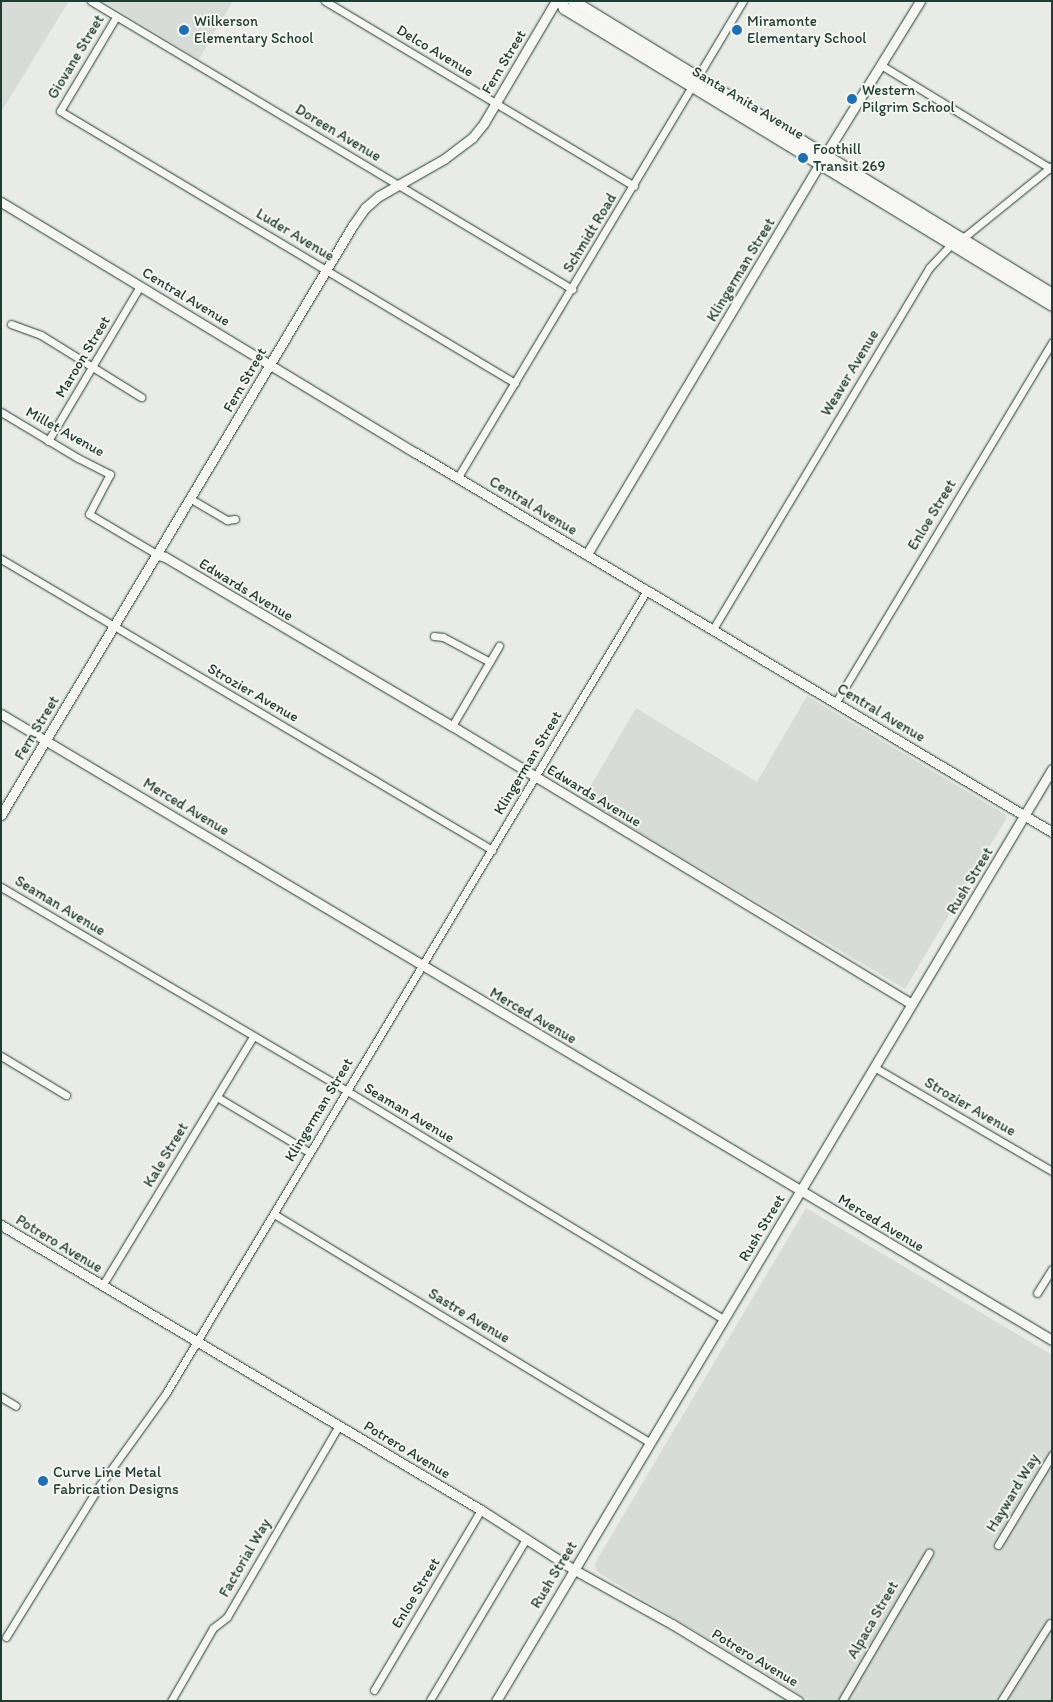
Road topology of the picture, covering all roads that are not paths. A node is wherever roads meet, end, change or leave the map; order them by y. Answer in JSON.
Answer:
{"nodes":[{"id":1,"x":90,"y":1,"type":"edge"},
{"id":2,"x":324,"y":1,"type":"edge"},
{"id":3,"x":556,"y":1,"type":"edge"},
{"id":4,"x":561,"y":1,"type":"edge"},
{"id":5,"x":573,"y":1,"type":"edge"},
{"id":6,"x":743,"y":1,"type":"edge"},
{"id":7,"x":920,"y":1,"type":"edge"},
{"id":8,"x":116,"y":17,"type":"junction"},
{"id":9,"x":881,"y":65,"type":"junction"},
{"id":10,"x":696,"y":82,"type":"junction"},
{"id":11,"x":495,"y":104,"type":"junction"},
{"id":12,"x":60,"y":111,"type":"joint"},
{"id":13,"x":822,"y":160,"type":"junction"},
{"id":14,"x":1051,"y":167,"type":"edge"},
{"id":15,"x":397,"y":185,"type":"junction"},
{"id":16,"x":634,"y":186,"type":"junction"},
{"id":17,"x":1,"y":202,"type":"edge"},
{"id":18,"x":956,"y":241,"type":"junction"},
{"id":19,"x":326,"y":270,"type":"junction"},
{"id":20,"x":140,"y":286,"type":"junction"},
{"id":21,"x":572,"y":290,"type":"junction"},
{"id":22,"x":1052,"y":294,"type":"edge"},
{"id":23,"x":1052,"y":305,"type":"edge"},
{"id":24,"x":10,"y":324,"type":"dead end"},
{"id":25,"x":1052,"y":342,"type":"edge"},
{"id":26,"x":270,"y":364,"type":"junction"},
{"id":27,"x":92,"y":368,"type":"junction"},
{"id":28,"x":515,"y":383,"type":"junction"},
{"id":29,"x":141,"y":397,"type":"dead end"},
{"id":30,"x":1,"y":412,"type":"edge"},
{"id":31,"x":48,"y":441,"type":"junction"},
{"id":32,"x":458,"y":478,"type":"junction"},
{"id":33,"x":191,"y":499,"type":"junction"},
{"id":34,"x":235,"y":519,"type":"dead end"},
{"id":35,"x":587,"y":554,"type":"junction"},
{"id":36,"x":158,"y":555,"type":"junction"},
{"id":37,"x":1,"y":559,"type":"edge"},
{"id":38,"x":647,"y":590,"type":"junction"},
{"id":39,"x":114,"y":628,"type":"junction"},
{"id":40,"x":714,"y":629,"type":"junction"},
{"id":41,"x":434,"y":636,"type":"dead end"},
{"id":42,"x":499,"y":646,"type":"dead end"},
{"id":43,"x":490,"y":662,"type":"junction"},
{"id":44,"x":836,"y":702,"type":"junction"},
{"id":45,"x":1,"y":714,"type":"edge"},
{"id":46,"x":452,"y":726,"type":"junction"},
{"id":47,"x":45,"y":741,"type":"junction"},
{"id":48,"x":1052,"y":769,"type":"edge"},
{"id":49,"x":536,"y":778,"type":"junction"},
{"id":50,"x":1,"y":815,"type":"edge"},
{"id":51,"x":1024,"y":815,"type":"junction"},
{"id":52,"x":1052,"y":832,"type":"edge"},
{"id":53,"x":492,"y":850,"type":"junction"},
{"id":54,"x":1,"y":887,"type":"edge"},
{"id":55,"x":422,"y":966,"type":"junction"},
{"id":56,"x":912,"y":1004,"type":"junction"},
{"id":57,"x":253,"y":1037,"type":"junction"},
{"id":58,"x":1,"y":1056,"type":"edge"},
{"id":59,"x":874,"y":1067,"type":"junction"},
{"id":60,"x":346,"y":1091,"type":"junction"},
{"id":61,"x":66,"y":1095,"type":"dead end"},
{"id":62,"x":217,"y":1098,"type":"junction"},
{"id":63,"x":309,"y":1152,"type":"junction"},
{"id":64,"x":1052,"y":1171,"type":"edge"},
{"id":65,"x":800,"y":1190,"type":"junction"},
{"id":66,"x":274,"y":1214,"type":"junction"},
{"id":67,"x":1,"y":1225,"type":"edge"},
{"id":68,"x":1052,"y":1269,"type":"edge"},
{"id":69,"x":102,"y":1286,"type":"junction"},
{"id":70,"x":1037,"y":1293,"type":"dead end"},
{"id":71,"x":723,"y":1319,"type":"junction"},
{"id":72,"x":1052,"y":1340,"type":"edge"},
{"id":73,"x":198,"y":1341,"type":"junction"},
{"id":74,"x":1,"y":1397,"type":"edge"},
{"id":75,"x":16,"y":1406,"type":"dead end"},
{"id":76,"x":339,"y":1425,"type":"junction"},
{"id":77,"x":649,"y":1442,"type":"junction"},
{"id":78,"x":1052,"y":1456,"type":"edge"},
{"id":79,"x":481,"y":1510,"type":"junction"},
{"id":80,"x":526,"y":1540,"type":"junction"},
{"id":81,"x":998,"y":1545,"type":"dead end"},
{"id":82,"x":928,"y":1553,"type":"dead end"},
{"id":83,"x":574,"y":1569,"type":"junction"},
{"id":84,"x":1050,"y":1623,"type":"dead end"},
{"id":85,"x":6,"y":1637,"type":"dead end"},
{"id":86,"x":374,"y":1690,"type":"dead end"},
{"id":87,"x":430,"y":1700,"type":"edge"},
{"id":88,"x":171,"y":1701,"type":"edge"},
{"id":89,"x":496,"y":1701,"type":"edge"},
{"id":90,"x":798,"y":1701,"type":"edge"},
{"id":91,"x":842,"y":1701,"type":"edge"},
{"id":92,"x":1001,"y":1701,"type":"edge"}],
"edges":[{"from":1,"to":8,"type":"street","name":"Doreen Avenue"},
{"from":2,"to":11,"type":"street","name":"Delco Avenue"},
{"from":3,"to":11,"type":"street","name":"Fern Street"},
{"from":4,"to":10,"type":"main road","name":"Santa Anita Avenue"},
{"from":5,"to":10,"type":"main road","name":"Santa Anita Avenue"},
{"from":6,"to":10,"type":"street","name":"Schmidt Road"},
{"from":7,"to":9,"type":"street","name":"Klingerman Street"},
{"from":8,"to":12,"type":"street","name":"Giovane Street"},
{"from":8,"to":15,"type":"street","name":"Doreen Avenue"},
{"from":9,"to":13,"type":"street","name":"Klingerman Street"},
{"from":9,"to":14,"type":"street"},
{"from":10,"to":13,"type":"main road","name":"Santa Anita Avenue"},
{"from":10,"to":16,"type":"street","name":"Schmidt Road"},
{"from":11,"to":15,"type":"street","name":"Fern Street"},
{"from":11,"to":16,"type":"street","name":"Delco Avenue"},
{"from":12,"to":19,"type":"street","name":"Luder Avenue"},
{"from":13,"to":18,"type":"main road","name":"Santa Anita Avenue"},
{"from":13,"to":35,"type":"street","name":"Klingerman Street"},
{"from":14,"to":18,"type":"street","name":"Weaver Avenue"},
{"from":15,"to":19,"type":"street","name":"Fern Street"},
{"from":15,"to":21,"type":"street","name":"Doreen Avenue"},
{"from":16,"to":21,"type":"street","name":"Schmidt Road"},
{"from":17,"to":20,"type":"street","name":"Central Avenue"},
{"from":18,"to":22,"type":"main road","name":"Santa Anita Avenue"},
{"from":18,"to":23,"type":"main road","name":"Santa Anita Avenue"},
{"from":18,"to":40,"type":"street","name":"Weaver Avenue"},
{"from":19,"to":26,"type":"street","name":"Fern Street"},
{"from":19,"to":28,"type":"street","name":"Luder Avenue"},
{"from":20,"to":26,"type":"street","name":"Central Avenue"},
{"from":20,"to":27,"type":"street","name":"Maroon Street"},
{"from":21,"to":28,"type":"street","name":"Schmidt Road"},
{"from":24,"to":27,"type":"street"},
{"from":25,"to":44,"type":"street","name":"Enloe Street"},
{"from":26,"to":32,"type":"street","name":"Central Avenue"},
{"from":26,"to":33,"type":"street","name":"Fern Street"},
{"from":27,"to":29,"type":"street"},
{"from":27,"to":31,"type":"street","name":"Maroon Street"},
{"from":28,"to":32,"type":"street","name":"Schmidt Road"},
{"from":30,"to":31,"type":"street","name":"Millet Avenue"},
{"from":31,"to":36,"type":"street","name":"Millet Avenue"},
{"from":32,"to":35,"type":"street","name":"Central Avenue"},
{"from":33,"to":34,"type":"street"},
{"from":33,"to":36,"type":"street","name":"Fern Street"},
{"from":35,"to":38,"type":"street","name":"Central Avenue"},
{"from":36,"to":39,"type":"street","name":"Fern Street"},
{"from":36,"to":46,"type":"street","name":"Edwards Avenue"},
{"from":37,"to":39,"type":"street","name":"Strozier Avenue"},
{"from":38,"to":40,"type":"street","name":"Central Avenue"},
{"from":38,"to":49,"type":"street","name":"Klingerman Street"},
{"from":39,"to":47,"type":"street","name":"Fern Street"},
{"from":39,"to":53,"type":"street","name":"Strozier Avenue"},
{"from":40,"to":44,"type":"street","name":"Central Avenue"},
{"from":41,"to":43,"type":"street"},
{"from":42,"to":43,"type":"street"},
{"from":43,"to":46,"type":"street"},
{"from":44,"to":51,"type":"street","name":"Central Avenue"},
{"from":45,"to":47,"type":"street","name":"Merced Avenue"},
{"from":46,"to":49,"type":"street","name":"Edwards Avenue"},
{"from":47,"to":50,"type":"street","name":"Fern Street"},
{"from":47,"to":55,"type":"street","name":"Merced Avenue"},
{"from":48,"to":51,"type":"street","name":"Rush Street"},
{"from":49,"to":53,"type":"street","name":"Klingerman Street"},
{"from":49,"to":56,"type":"street","name":"Edwards Avenue"},
{"from":51,"to":52,"type":"street","name":"Central Avenue"},
{"from":51,"to":56,"type":"street","name":"Rush Street"},
{"from":53,"to":55,"type":"street","name":"Klingerman Street"},
{"from":54,"to":57,"type":"street","name":"Seaman Avenue"},
{"from":55,"to":60,"type":"street","name":"Klingerman Street"},
{"from":55,"to":65,"type":"street","name":"Merced Avenue"},
{"from":56,"to":59,"type":"street","name":"Rush Street"},
{"from":57,"to":60,"type":"street","name":"Seaman Avenue"},
{"from":57,"to":62,"type":"street","name":"Kale Street"},
{"from":58,"to":61,"type":"street"},
{"from":59,"to":64,"type":"street","name":"Strozier Avenue"},
{"from":59,"to":65,"type":"street","name":"Rush Street"},
{"from":60,"to":63,"type":"street","name":"Klingerman Street"},
{"from":60,"to":71,"type":"street","name":"Seaman Avenue"},
{"from":62,"to":63,"type":"street"},
{"from":62,"to":69,"type":"street","name":"Kale Street"},
{"from":63,"to":66,"type":"street","name":"Klingerman Street"},
{"from":65,"to":71,"type":"street","name":"Rush Street"},
{"from":65,"to":72,"type":"street","name":"Merced Avenue"},
{"from":66,"to":73,"type":"street","name":"Klingerman Street"},
{"from":66,"to":77,"type":"street","name":"Sastre Avenue"},
{"from":67,"to":69,"type":"street","name":"Potrero Avenue"},
{"from":68,"to":70,"type":"street"},
{"from":69,"to":73,"type":"street","name":"Potrero Avenue"},
{"from":71,"to":77,"type":"street","name":"Rush Street"},
{"from":73,"to":76,"type":"street","name":"Potrero Avenue"},
{"from":73,"to":85,"type":"street","name":"Klingerman Street"},
{"from":74,"to":75,"type":"street"},
{"from":76,"to":79,"type":"street","name":"Potrero Avenue"},
{"from":76,"to":88,"type":"street","name":"Factorial Way"},
{"from":77,"to":83,"type":"street","name":"Rush Street"},
{"from":78,"to":81,"type":"street","name":"Hayward Way"},
{"from":79,"to":80,"type":"street","name":"Potrero Avenue"},
{"from":79,"to":86,"type":"street","name":"Enloe Street"},
{"from":80,"to":83,"type":"street","name":"Potrero Avenue"},
{"from":80,"to":87,"type":"street"},
{"from":82,"to":91,"type":"street","name":"Alpaca Street"},
{"from":83,"to":89,"type":"street","name":"Rush Street"},
{"from":83,"to":90,"type":"street","name":"Potrero Avenue"},
{"from":84,"to":92,"type":"street"}]}
